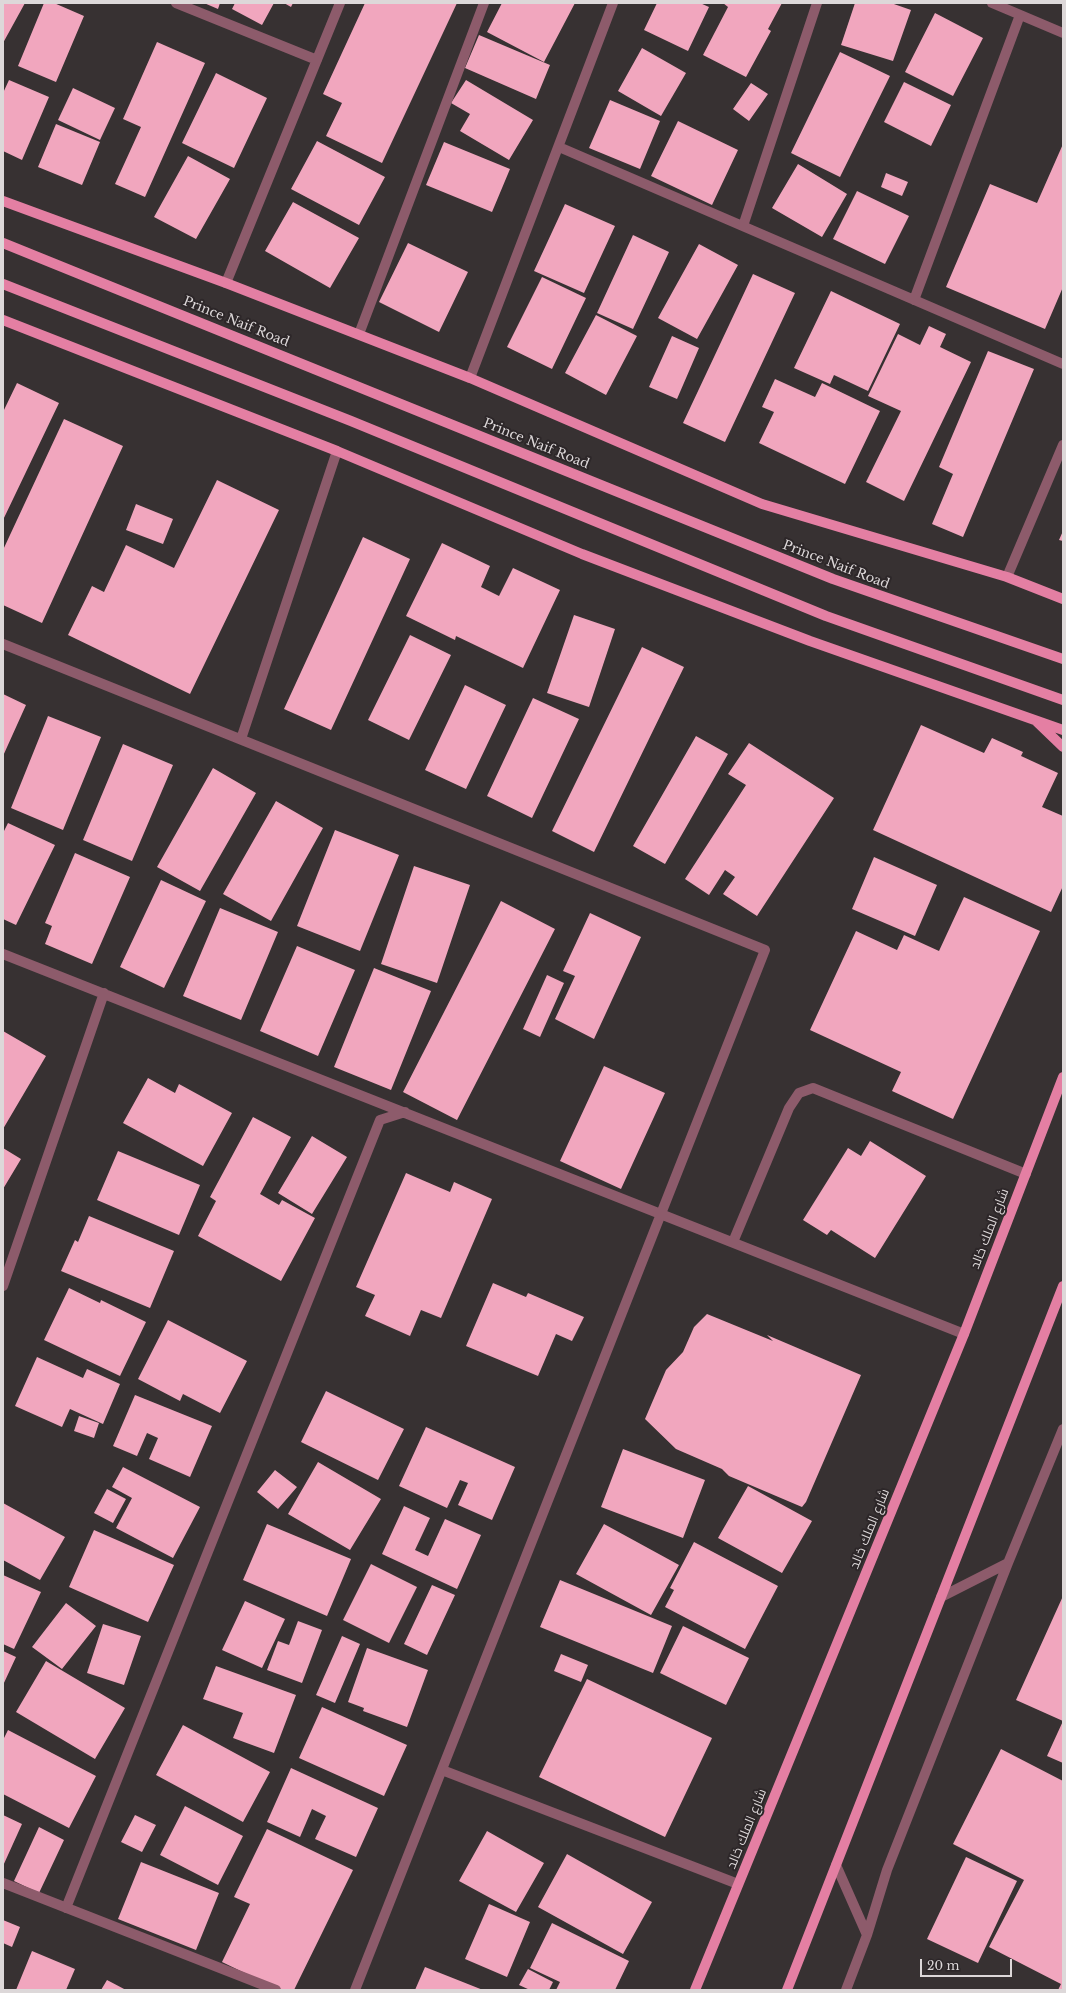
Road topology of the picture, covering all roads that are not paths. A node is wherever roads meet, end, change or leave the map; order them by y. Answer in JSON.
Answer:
{"nodes":[{"id":1,"x":176,"y":3,"type":"edge"},
{"id":2,"x":340,"y":3,"type":"edge"},
{"id":3,"x":484,"y":3,"type":"edge"},
{"id":4,"x":614,"y":3,"type":"edge"},
{"id":5,"x":817,"y":3,"type":"edge"},
{"id":6,"x":992,"y":3,"type":"edge"},
{"id":7,"x":1020,"y":15,"type":"junction"},
{"id":8,"x":1063,"y":33,"type":"edge"},
{"id":9,"x":317,"y":60,"type":"junction"},
{"id":10,"x":558,"y":147,"type":"junction"},
{"id":11,"x":3,"y":201,"type":"edge"},
{"id":12,"x":743,"y":226,"type":"junction"},
{"id":13,"x":3,"y":243,"type":"edge"},
{"id":14,"x":226,"y":283,"type":"junction"},
{"id":15,"x":3,"y":284,"type":"edge"},
{"id":16,"x":914,"y":300,"type":"junction"},
{"id":17,"x":3,"y":320,"type":"edge"},
{"id":18,"x":359,"y":334,"type":"junction"},
{"id":19,"x":1063,"y":364,"type":"edge"},
{"id":20,"x":470,"y":378,"type":"junction"},
{"id":21,"x":1063,"y":445,"type":"edge"},
{"id":22,"x":337,"y":451,"type":"junction"},
{"id":23,"x":1007,"y":577,"type":"junction"},
{"id":24,"x":1063,"y":599,"type":"edge"},
{"id":25,"x":3,"y":644,"type":"edge"},
{"id":26,"x":1063,"y":659,"type":"edge"},
{"id":27,"x":1063,"y":700,"type":"edge"},
{"id":28,"x":1034,"y":719,"type":"junction"},
{"id":29,"x":1063,"y":730,"type":"edge"},
{"id":30,"x":240,"y":740,"type":"junction"},
{"id":31,"x":1063,"y":747,"type":"edge"},
{"id":32,"x":3,"y":954,"type":"edge"},
{"id":33,"x":104,"y":993,"type":"junction"},
{"id":34,"x":1063,"y":1077,"type":"edge"},
{"id":35,"x":405,"y":1112,"type":"junction"},
{"id":36,"x":1026,"y":1174,"type":"junction"},
{"id":37,"x":662,"y":1214,"type":"junction"},
{"id":38,"x":733,"y":1242,"type":"junction"},
{"id":39,"x":8,"y":1260,"type":"edge"},
{"id":40,"x":3,"y":1286,"type":"edge"},
{"id":41,"x":1063,"y":1286,"type":"edge"},
{"id":42,"x":964,"y":1334,"type":"junction"},
{"id":43,"x":1063,"y":1429,"type":"edge"},
{"id":44,"x":1008,"y":1563,"type":"junction"},
{"id":45,"x":941,"y":1597,"type":"junction"},
{"id":46,"x":442,"y":1770,"type":"junction"},
{"id":47,"x":836,"y":1866,"type":"junction"},
{"id":48,"x":3,"y":1883,"type":"edge"},
{"id":49,"x":738,"y":1884,"type":"junction"},
{"id":50,"x":66,"y":1908,"type":"junction"},
{"id":51,"x":867,"y":1935,"type":"junction"},
{"id":52,"x":276,"y":1990,"type":"edge"},
{"id":53,"x":356,"y":1990,"type":"edge"},
{"id":54,"x":695,"y":1990,"type":"edge"},
{"id":55,"x":787,"y":1990,"type":"edge"},
{"id":56,"x":846,"y":1990,"type":"edge"}],
"edges":[{"from":1,"to":9,"type":"street"},
{"from":2,"to":9,"type":"street"},
{"from":3,"to":18,"type":"street"},
{"from":4,"to":10,"type":"street"},
{"from":5,"to":12,"type":"street"},
{"from":6,"to":7,"type":"street"},
{"from":7,"to":8,"type":"street"},
{"from":7,"to":16,"type":"street"},
{"from":9,"to":14,"type":"street"},
{"from":10,"to":12,"type":"street"},
{"from":10,"to":20,"type":"street"},
{"from":11,"to":14,"type":"main road"},
{"from":12,"to":16,"type":"street"},
{"from":13,"to":26,"type":"main road","name":"Prince Naif Road"},
{"from":14,"to":18,"type":"main road"},
{"from":15,"to":27,"type":"main road"},
{"from":16,"to":19,"type":"street"},
{"from":17,"to":22,"type":"main road"},
{"from":18,"to":20,"type":"main road"},
{"from":20,"to":23,"type":"main road"},
{"from":21,"to":23,"type":"street"},
{"from":22,"to":28,"type":"main road"},
{"from":22,"to":30,"type":"street"},
{"from":23,"to":24,"type":"main road"},
{"from":25,"to":30,"type":"street"},
{"from":28,"to":29,"type":"main road"},
{"from":28,"to":31,"type":"main road"},
{"from":30,"to":37,"type":"street"},
{"from":32,"to":33,"type":"street"},
{"from":33,"to":35,"type":"street"},
{"from":33,"to":39,"type":"street"},
{"from":34,"to":36,"type":"main road","name":"شارع الملك خالد"},
{"from":35,"to":37,"type":"street"},
{"from":35,"to":50,"type":"street"},
{"from":36,"to":38,"type":"street"},
{"from":36,"to":42,"type":"main road","name":"شارع الملك خالد"},
{"from":37,"to":38,"type":"street"},
{"from":37,"to":46,"type":"street"},
{"from":38,"to":42,"type":"street"},
{"from":39,"to":40,"type":"street"},
{"from":41,"to":45,"type":"main road"},
{"from":42,"to":49,"type":"main road","name":"شارع الملك خالد"},
{"from":43,"to":44,"type":"street"},
{"from":44,"to":45,"type":"street"},
{"from":44,"to":51,"type":"street"},
{"from":45,"to":47,"type":"main road"},
{"from":46,"to":49,"type":"street"},
{"from":46,"to":53,"type":"street"},
{"from":47,"to":51,"type":"street"},
{"from":47,"to":55,"type":"main road"},
{"from":48,"to":50,"type":"street"},
{"from":49,"to":54,"type":"main road","name":"شارع الملك خالد"},
{"from":50,"to":52,"type":"street"},
{"from":51,"to":56,"type":"street"}]}
